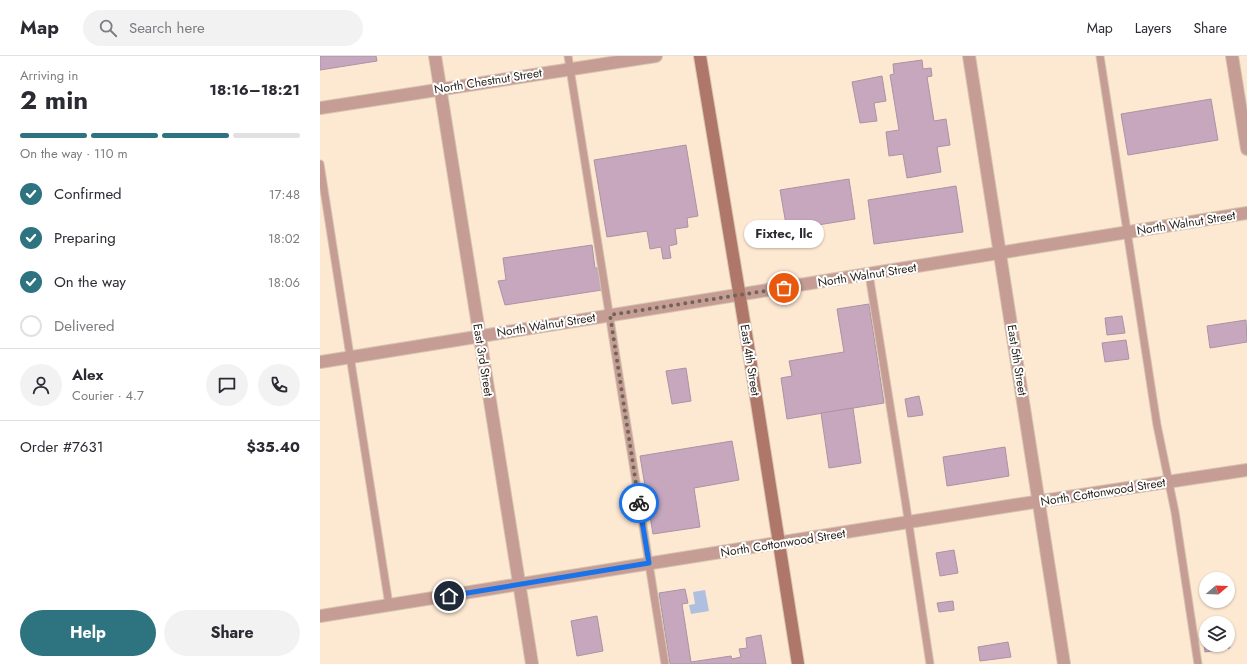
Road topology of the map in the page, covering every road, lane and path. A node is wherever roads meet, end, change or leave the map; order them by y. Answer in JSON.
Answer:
{"nodes":[{"id":1,"x":435,"y":56,"type":"edge"},
{"id":2,"x":568,"y":56,"type":"edge"},
{"id":3,"x":656,"y":56,"type":"edge"},
{"id":4,"x":700,"y":56,"type":"edge"},
{"id":5,"x":969,"y":56,"type":"edge"},
{"id":6,"x":1100,"y":56,"type":"edge"},
{"id":7,"x":1232,"y":56,"type":"edge"},
{"id":8,"x":570,"y":68,"type":"junction"},
{"id":9,"x":441,"y":89,"type":"junction"},
{"id":10,"x":320,"y":108,"type":"edge"},
{"id":11,"x":1247,"y":149,"type":"edge"},
{"id":12,"x":320,"y":164,"type":"edge"},
{"id":13,"x":1247,"y":213,"type":"edge"},
{"id":14,"x":1127,"y":232,"type":"junction"},
{"id":15,"x":1000,"y":254,"type":"junction"},
{"id":16,"x":869,"y":274,"type":"junction"},
{"id":17,"x":740,"y":295,"type":"junction"},
{"id":18,"x":610,"y":315,"type":"junction"},
{"id":19,"x":480,"y":336,"type":"junction"},
{"id":20,"x":349,"y":357,"type":"junction"},
{"id":21,"x":320,"y":362,"type":"edge"},
{"id":22,"x":1247,"y":470,"type":"edge"},
{"id":23,"x":1169,"y":482,"type":"junction"},
{"id":24,"x":1039,"y":502,"type":"junction"},
{"id":25,"x":909,"y":522,"type":"junction"},
{"id":26,"x":779,"y":543,"type":"junction"},
{"id":27,"x":649,"y":563,"type":"junction"},
{"id":28,"x":519,"y":584,"type":"junction"},
{"id":29,"x":389,"y":605,"type":"junction"},
{"id":30,"x":320,"y":616,"type":"edge"},
{"id":31,"x":532,"y":664,"type":"edge"},
{"id":32,"x":665,"y":664,"type":"edge"},
{"id":33,"x":798,"y":664,"type":"edge"},
{"id":34,"x":930,"y":664,"type":"edge"},
{"id":35,"x":1064,"y":664,"type":"edge"},
{"id":36,"x":1198,"y":664,"type":"edge"}],
"edges":[{"from":1,"to":9,"type":"street","name":"East 3rd Street"},
{"from":2,"to":8,"type":"lane"},
{"from":3,"to":8,"type":"street","name":"North Chestnut Street"},
{"from":4,"to":17,"type":"main road","name":"East 4th Street"},
{"from":5,"to":15,"type":"street","name":"East 5th Street"},
{"from":6,"to":14,"type":"lane"},
{"from":7,"to":11,"type":"street"},
{"from":8,"to":9,"type":"street","name":"North Chestnut Street"},
{"from":8,"to":18,"type":"lane"},
{"from":9,"to":10,"type":"street","name":"North Chestnut Street"},
{"from":9,"to":19,"type":"street","name":"East 3rd Street"},
{"from":12,"to":20,"type":"lane"},
{"from":13,"to":14,"type":"street","name":"North Walnut Street"},
{"from":14,"to":15,"type":"street","name":"North Walnut Street"},
{"from":14,"to":23,"type":"lane"},
{"from":15,"to":16,"type":"street","name":"North Walnut Street"},
{"from":15,"to":24,"type":"street","name":"East 5th Street"},
{"from":16,"to":17,"type":"street","name":"North Walnut Street"},
{"from":16,"to":25,"type":"lane"},
{"from":17,"to":18,"type":"street","name":"North Walnut Street"},
{"from":17,"to":26,"type":"main road","name":"East 4th Street"},
{"from":18,"to":19,"type":"street","name":"North Walnut Street"},
{"from":18,"to":27,"type":"lane"},
{"from":19,"to":20,"type":"street","name":"North Walnut Street"},
{"from":19,"to":28,"type":"street","name":"East 3rd Street"},
{"from":20,"to":21,"type":"street","name":"North Walnut Street"},
{"from":20,"to":29,"type":"lane"},
{"from":22,"to":23,"type":"street","name":"North Cottonwood Street"},
{"from":23,"to":24,"type":"street","name":"North Cottonwood Street"},
{"from":23,"to":36,"type":"lane"},
{"from":24,"to":25,"type":"street","name":"North Cottonwood Street"},
{"from":24,"to":35,"type":"street","name":"East 5th Street"},
{"from":25,"to":26,"type":"street","name":"North Cottonwood Street"},
{"from":25,"to":34,"type":"lane"},
{"from":26,"to":27,"type":"street","name":"North Cottonwood Street"},
{"from":26,"to":33,"type":"main road","name":"East 4th Street"},
{"from":27,"to":28,"type":"street","name":"North Cottonwood Street"},
{"from":27,"to":32,"type":"lane"},
{"from":28,"to":29,"type":"street","name":"North Cottonwood Street"},
{"from":28,"to":31,"type":"street","name":"East 3rd Street"},
{"from":29,"to":30,"type":"street","name":"North Cottonwood Street"}]}
